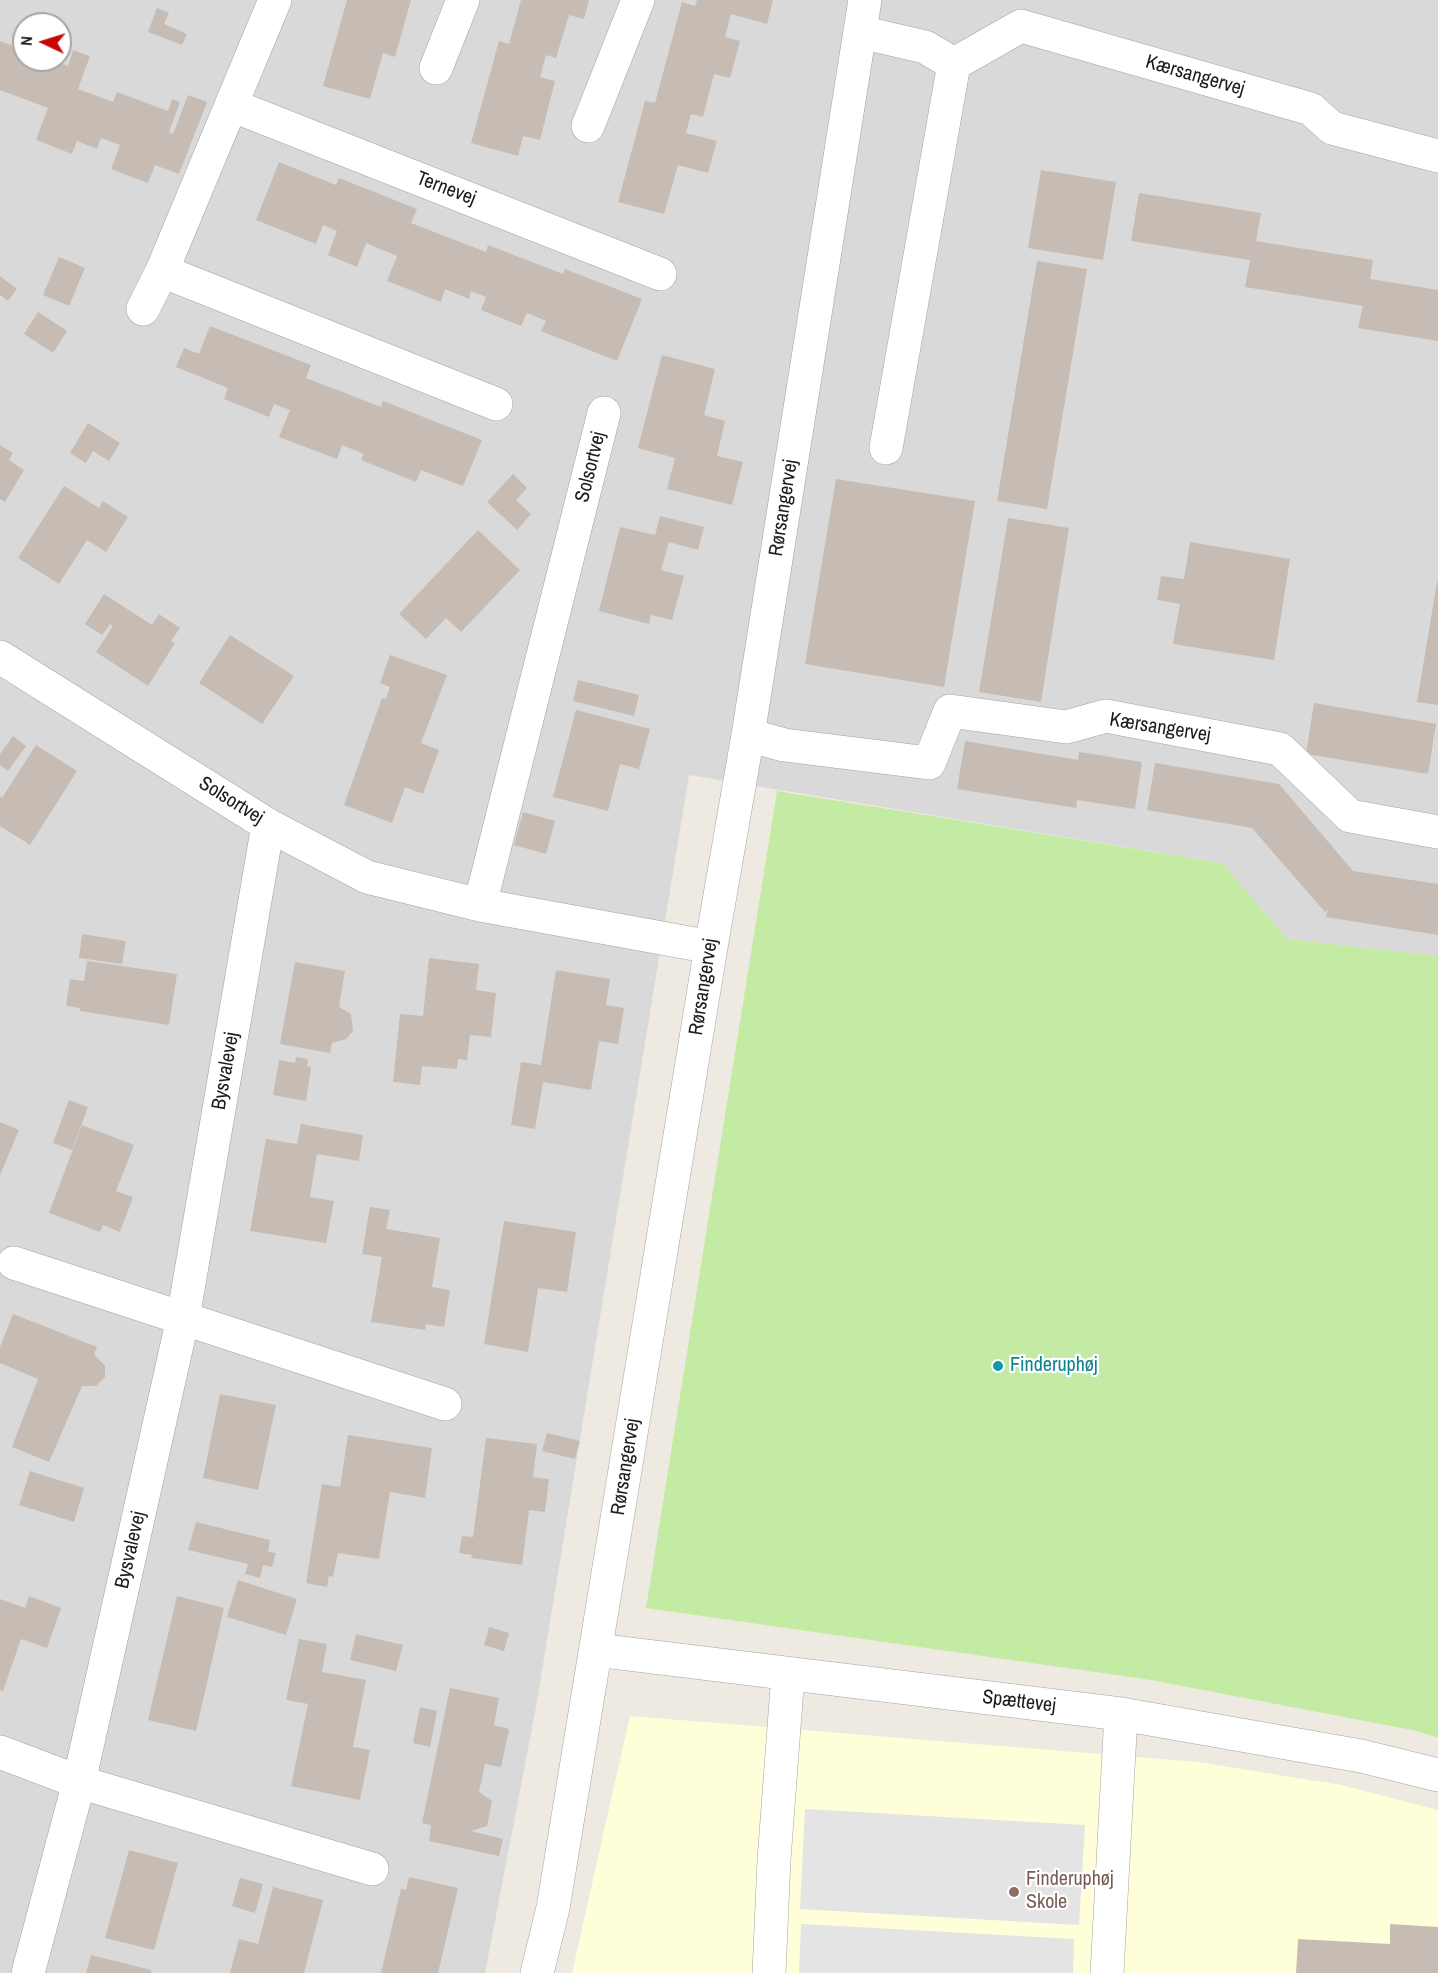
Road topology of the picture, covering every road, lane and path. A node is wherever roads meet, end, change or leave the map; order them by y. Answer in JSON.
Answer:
{"nodes":[{"id":1,"x":275,"y":0,"type":"edge"},
{"id":2,"x":463,"y":0,"type":"edge"},
{"id":3,"x":638,"y":0,"type":"edge"},
{"id":4,"x":865,"y":0,"type":"edge"},
{"id":5,"x":860,"y":32,"type":"junction"},
{"id":6,"x":954,"y":64,"type":"junction"},
{"id":7,"x":436,"y":68,"type":"dead end"},
{"id":8,"x":231,"y":105,"type":"junction"},
{"id":9,"x":588,"y":126,"type":"dead end"},
{"id":10,"x":1438,"y":156,"type":"edge"},
{"id":11,"x":162,"y":272,"type":"junction"},
{"id":12,"x":660,"y":274,"type":"dead end"},
{"id":13,"x":143,"y":309,"type":"dead end"},
{"id":14,"x":496,"y":404,"type":"dead end"},
{"id":15,"x":604,"y":413,"type":"dead end"},
{"id":16,"x":886,"y":448,"type":"dead end"},
{"id":17,"x":0,"y":657,"type":"edge"},
{"id":18,"x":748,"y":735,"type":"junction"},
{"id":19,"x":268,"y":825,"type":"junction"},
{"id":20,"x":1438,"y":831,"type":"edge"},
{"id":21,"x":480,"y":905,"type":"junction"},
{"id":22,"x":711,"y":947,"type":"junction"},
{"id":23,"x":14,"y":1263,"type":"dead end"},
{"id":24,"x":183,"y":1318,"type":"junction"},
{"id":25,"x":446,"y":1404,"type":"dead end"},
{"id":26,"x":596,"y":1650,"type":"junction"},
{"id":27,"x":788,"y":1674,"type":"junction"},
{"id":28,"x":1121,"y":1714,"type":"junction"},
{"id":29,"x":0,"y":1752,"type":"edge"},
{"id":30,"x":1438,"y":1775,"type":"edge"},
{"id":31,"x":79,"y":1782,"type":"junction"},
{"id":32,"x":372,"y":1869,"type":"dead end"},
{"id":33,"x":28,"y":1973,"type":"edge"},
{"id":34,"x":537,"y":1973,"type":"edge"},
{"id":35,"x":769,"y":1973,"type":"edge"},
{"id":36,"x":1107,"y":1973,"type":"edge"}],
"edges":[{"from":1,"to":8,"type":"street"},
{"from":2,"to":7,"type":"street"},
{"from":3,"to":9,"type":"street"},
{"from":4,"to":5,"type":"street","name":"Rørsangervej"},
{"from":5,"to":6,"type":"street"},
{"from":5,"to":18,"type":"street","name":"Rørsangervej"},
{"from":6,"to":10,"type":"street","name":"Kærsangervej"},
{"from":6,"to":16,"type":"street"},
{"from":8,"to":11,"type":"street"},
{"from":8,"to":12,"type":"street","name":"Ternevej"},
{"from":11,"to":13,"type":"street"},
{"from":11,"to":14,"type":"street"},
{"from":15,"to":21,"type":"street","name":"Solsortvej"},
{"from":17,"to":19,"type":"street","name":"Solsortvej"},
{"from":18,"to":20,"type":"street","name":"Kærsangervej"},
{"from":18,"to":22,"type":"street","name":"Rørsangervej"},
{"from":19,"to":21,"type":"street","name":"Solsortvej"},
{"from":19,"to":24,"type":"street","name":"Bysvalevej"},
{"from":21,"to":22,"type":"street","name":"Solsortvej"},
{"from":22,"to":26,"type":"street","name":"Rørsangervej"},
{"from":23,"to":24,"type":"street"},
{"from":24,"to":25,"type":"street"},
{"from":24,"to":31,"type":"street","name":"Bysvalevej"},
{"from":26,"to":27,"type":"street","name":"Spættevej"},
{"from":26,"to":34,"type":"street","name":"Rørsangervej"},
{"from":27,"to":28,"type":"street","name":"Spættevej"},
{"from":27,"to":35,"type":"street"},
{"from":28,"to":30,"type":"street","name":"Spættevej"},
{"from":28,"to":36,"type":"street"},
{"from":29,"to":31,"type":"street"},
{"from":31,"to":32,"type":"street"},
{"from":31,"to":33,"type":"street","name":"Bysvalevej"}]}
